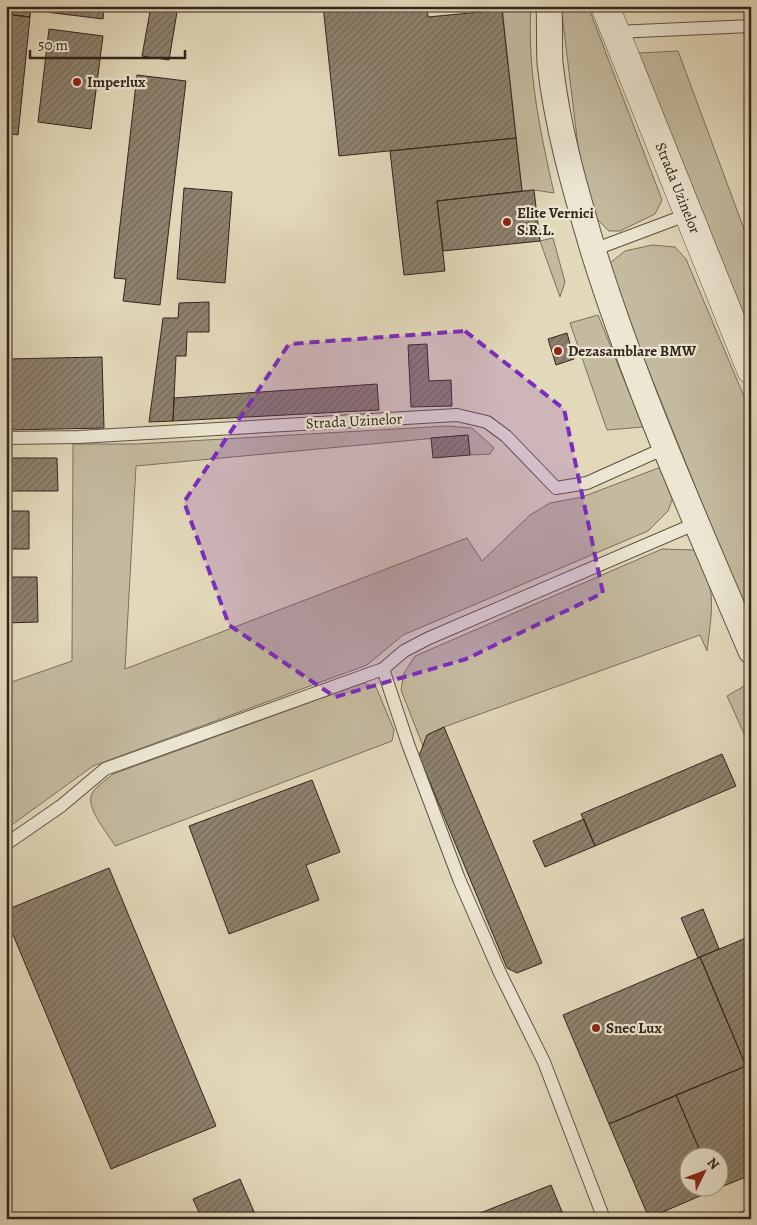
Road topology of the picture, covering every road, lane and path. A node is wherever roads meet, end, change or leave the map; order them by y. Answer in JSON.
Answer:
{"nodes":[{"id":1,"x":549,"y":6,"type":"edge"},
{"id":2,"x":605,"y":6,"type":"edge"},
{"id":3,"x":751,"y":26,"type":"edge"},
{"id":4,"x":615,"y":32,"type":"junction"},
{"id":5,"x":689,"y":214,"type":"junction"},
{"id":6,"x":594,"y":250,"type":"junction"},
{"id":7,"x":751,"y":370,"type":"edge"},
{"id":8,"x":6,"y":438,"type":"edge"},
{"id":9,"x":665,"y":448,"type":"junction"},
{"id":10,"x":697,"y":523,"type":"junction"},
{"id":11,"x":751,"y":651,"type":"edge"},
{"id":12,"x":382,"y":669,"type":"junction"},
{"id":13,"x":6,"y":844,"type":"edge"},
{"id":14,"x":751,"y":1215,"type":"edge"},
{"id":15,"x":604,"y":1219,"type":"edge"},
{"id":16,"x":741,"y":1219,"type":"edge"}],
"edges":[{"from":1,"to":6,"type":"street"},
{"from":2,"to":4,"type":"street","name":"Strada Uzinelor"},
{"from":3,"to":4,"type":"lane"},
{"from":4,"to":5,"type":"street","name":"Strada Uzinelor"},
{"from":5,"to":6,"type":"lane"},
{"from":5,"to":7,"type":"street","name":"Strada Uzinelor"},
{"from":6,"to":9,"type":"street"},
{"from":8,"to":9,"type":"lane","name":"Strada Uzinelor"},
{"from":9,"to":10,"type":"street"},
{"from":10,"to":11,"type":"street"},
{"from":10,"to":12,"type":"lane"},
{"from":12,"to":13,"type":"lane"},
{"from":12,"to":15,"type":"lane"},
{"from":14,"to":16,"type":"lane"}]}
